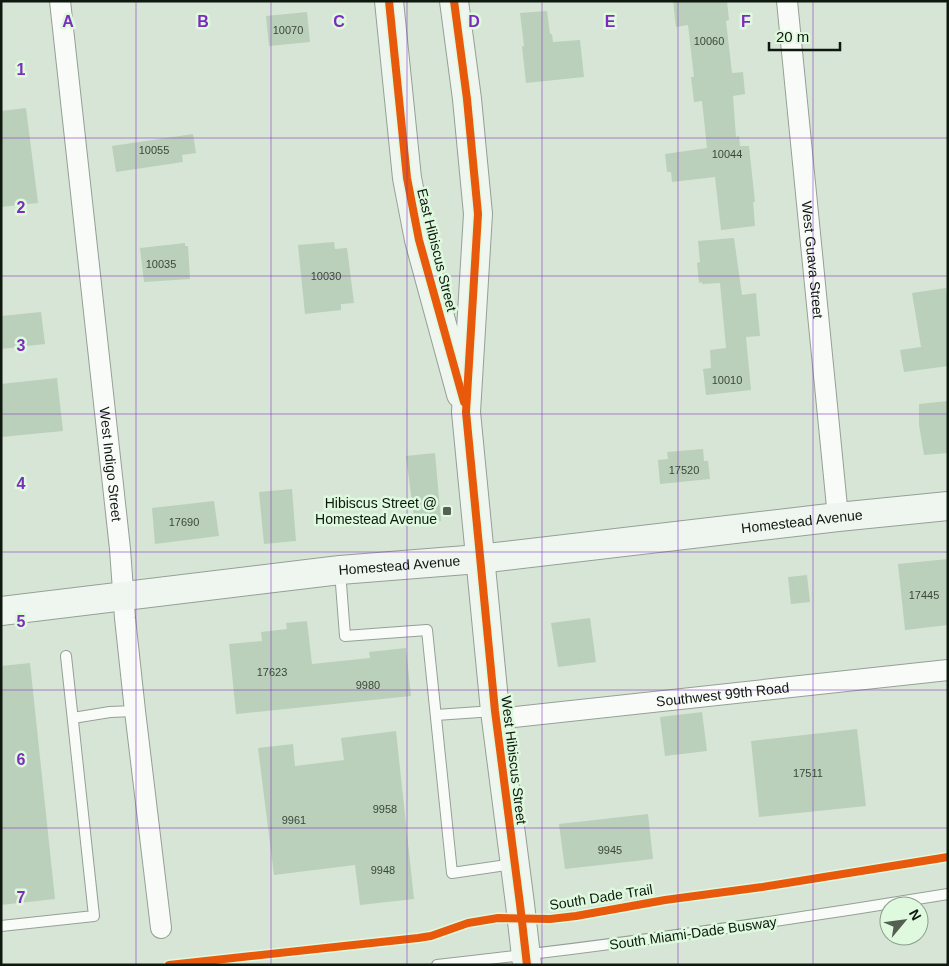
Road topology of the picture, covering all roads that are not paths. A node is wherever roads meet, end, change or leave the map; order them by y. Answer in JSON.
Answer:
{"nodes":[{"id":1,"x":60,"y":1,"type":"edge"},
{"id":2,"x":389,"y":1,"type":"edge"},
{"id":3,"x":454,"y":1,"type":"edge"},
{"id":4,"x":787,"y":1,"type":"edge"},
{"id":5,"x":466,"y":412,"type":"junction"},
{"id":6,"x":948,"y":506,"type":"edge"},
{"id":7,"x":838,"y":517,"type":"junction"},
{"id":8,"x":480,"y":559,"type":"junction"},
{"id":9,"x":340,"y":570,"type":"junction"},
{"id":10,"x":124,"y":596,"type":"junction"},
{"id":11,"x":1,"y":611,"type":"edge"},
{"id":12,"x":66,"y":656,"type":"dead end"},
{"id":13,"x":948,"y":670,"type":"edge"},
{"id":14,"x":135,"y":710,"type":"junction"},
{"id":15,"x":436,"y":715,"type":"junction"},
{"id":16,"x":495,"y":715,"type":"junction"},
{"id":17,"x":73,"y":718,"type":"junction"},
{"id":18,"x":515,"y":864,"type":"junction"},
{"id":19,"x":948,"y":894,"type":"edge"},
{"id":20,"x":1,"y":926,"type":"edge"},
{"id":21,"x":161,"y":928,"type":"dead end"},
{"id":22,"x":526,"y":959,"type":"edge"},
{"id":23,"x":437,"y":965,"type":"edge"}],
"edges":[{"from":1,"to":10,"type":"street","name":"West Indigo Street"},
{"from":2,"to":5,"type":"street","name":"East Hibiscus Street"},
{"from":3,"to":5,"type":"street","name":"East Hibiscus Street"},
{"from":4,"to":7,"type":"street","name":"West Guava Street"},
{"from":5,"to":8,"type":"street","name":"East Hibiscus Street"},
{"from":6,"to":7,"type":"street","name":"Homestead Avenue"},
{"from":7,"to":8,"type":"street","name":"Homestead Avenue"},
{"from":8,"to":9,"type":"street","name":"Homestead Avenue"},
{"from":8,"to":16,"type":"street","name":"West Hibiscus Street"},
{"from":9,"to":10,"type":"street","name":"Homestead Avenue"},
{"from":9,"to":15,"type":"lane"},
{"from":10,"to":11,"type":"street","name":"Homestead Avenue"},
{"from":10,"to":14,"type":"street","name":"West Indigo Street"},
{"from":12,"to":17,"type":"lane"},
{"from":13,"to":16,"type":"street","name":"Southwest 99th Road"},
{"from":14,"to":17,"type":"lane"},
{"from":14,"to":21,"type":"street","name":"West Indigo Street"},
{"from":15,"to":16,"type":"lane"},
{"from":15,"to":18,"type":"lane"},
{"from":16,"to":18,"type":"street","name":"West Hibiscus Street"},
{"from":17,"to":20,"type":"lane"},
{"from":18,"to":22,"type":"street","name":"West Hibiscus Street"},
{"from":19,"to":22,"type":"lane","name":"South Miami-Dade Busway"},
{"from":22,"to":23,"type":"lane","name":"South Miami-Dade Busway"}]}
